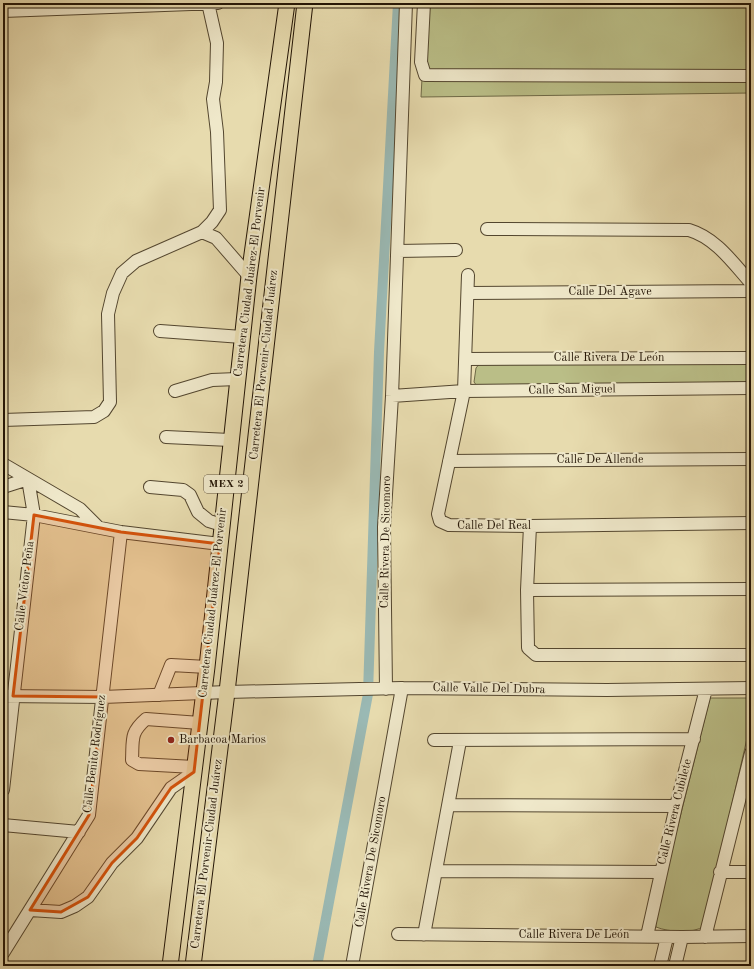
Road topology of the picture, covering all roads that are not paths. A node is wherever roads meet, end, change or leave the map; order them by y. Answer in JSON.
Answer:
{"nodes":[{"id":1,"x":212,"y":3,"type":"edge"},
{"id":2,"x":287,"y":3,"type":"edge"},
{"id":3,"x":305,"y":3,"type":"edge"},
{"id":4,"x":406,"y":3,"type":"edge"},
{"id":5,"x":424,"y":3,"type":"edge"},
{"id":6,"x":77,"y":6,"type":"edge"},
{"id":7,"x":3,"y":11,"type":"edge"},
{"id":8,"x":404,"y":71,"type":"junction"},
{"id":9,"x":425,"y":75,"type":"junction"},
{"id":10,"x":751,"y":76,"type":"edge"},
{"id":11,"x":487,"y":229,"type":"dead end"},
{"id":12,"x":202,"y":232,"type":"junction"},
{"id":13,"x":456,"y":250,"type":"dead end"},
{"id":14,"x":398,"y":251,"type":"junction"},
{"id":15,"x":468,"y":275,"type":"dead end"},
{"id":16,"x":249,"y":276,"type":"junction"},
{"id":17,"x":751,"y":283,"type":"edge"},
{"id":18,"x":751,"y":291,"type":"edge"},
{"id":19,"x":468,"y":293,"type":"junction"},
{"id":20,"x":160,"y":331,"type":"dead end"},
{"id":21,"x":242,"y":337,"type":"junction"},
{"id":22,"x":751,"y":358,"type":"edge"},
{"id":23,"x":466,"y":359,"type":"junction"},
{"id":24,"x":237,"y":379,"type":"junction"},
{"id":25,"x":751,"y":388,"type":"edge"},
{"id":26,"x":175,"y":391,"type":"dead end"},
{"id":27,"x":464,"y":391,"type":"junction"},
{"id":28,"x":392,"y":396,"type":"junction"},
{"id":29,"x":3,"y":420,"type":"edge"},
{"id":30,"x":166,"y":437,"type":"dead end"},
{"id":31,"x":230,"y":440,"type":"junction"},
{"id":32,"x":751,"y":459,"type":"edge"},
{"id":33,"x":449,"y":461,"type":"junction"},
{"id":34,"x":3,"y":464,"type":"edge"},
{"id":35,"x":28,"y":479,"type":"junction"},
{"id":36,"x":150,"y":486,"type":"dead end"},
{"id":37,"x":3,"y":487,"type":"edge"},
{"id":38,"x":3,"y":512,"type":"edge"},
{"id":39,"x":34,"y":515,"type":"junction"},
{"id":40,"x":751,"y":523,"type":"edge"},
{"id":41,"x":222,"y":525,"type":"junction"},
{"id":42,"x":530,"y":526,"type":"junction"},
{"id":43,"x":98,"y":527,"type":"junction"},
{"id":44,"x":121,"y":532,"type":"junction"},
{"id":45,"x":220,"y":544,"type":"junction"},
{"id":46,"x":751,"y":589,"type":"edge"},
{"id":47,"x":527,"y":590,"type":"junction"},
{"id":48,"x":751,"y":655,"type":"edge"},
{"id":49,"x":207,"y":667,"type":"junction"},
{"id":50,"x":402,"y":688,"type":"junction"},
{"id":51,"x":751,"y":688,"type":"edge"},
{"id":52,"x":383,"y":689,"type":"junction"},
{"id":53,"x":706,"y":689,"type":"junction"},
{"id":54,"x":227,"y":692,"type":"junction"},
{"id":55,"x":204,"y":693,"type":"junction"},
{"id":56,"x":159,"y":695,"type":"junction"},
{"id":57,"x":8,"y":696,"type":"edge"},
{"id":58,"x":103,"y":697,"type":"junction"},
{"id":59,"x":200,"y":723,"type":"junction"},
{"id":60,"x":694,"y":739,"type":"junction"},
{"id":61,"x":434,"y":740,"type":"dead end"},
{"id":62,"x":460,"y":741,"type":"junction"},
{"id":63,"x":751,"y":753,"type":"edge"},
{"id":64,"x":194,"y":770,"type":"junction"},
{"id":65,"x":3,"y":790,"type":"edge"},
{"id":66,"x":739,"y":802,"type":"junction"},
{"id":67,"x":751,"y":803,"type":"edge"},
{"id":68,"x":449,"y":806,"type":"junction"},
{"id":69,"x":676,"y":806,"type":"junction"},
{"id":70,"x":3,"y":825,"type":"edge"},
{"id":71,"x":79,"y":832,"type":"junction"},
{"id":72,"x":437,"y":871,"type":"junction"},
{"id":73,"x":660,"y":872,"type":"junction"},
{"id":74,"x":720,"y":872,"type":"junction"},
{"id":75,"x":751,"y":872,"type":"edge"},
{"id":76,"x":30,"y":910,"type":"junction"},
{"id":77,"x":398,"y":934,"type":"dead end"},
{"id":78,"x":424,"y":935,"type":"junction"},
{"id":79,"x":647,"y":936,"type":"junction"},
{"id":80,"x":751,"y":936,"type":"edge"},
{"id":81,"x":667,"y":937,"type":"junction"},
{"id":82,"x":682,"y":937,"type":"junction"},
{"id":83,"x":705,"y":937,"type":"junction"},
{"id":84,"x":3,"y":953,"type":"edge"},
{"id":85,"x":170,"y":966,"type":"edge"},
{"id":86,"x":193,"y":966,"type":"edge"},
{"id":87,"x":352,"y":966,"type":"edge"},
{"id":88,"x":660,"y":966,"type":"edge"},
{"id":89,"x":675,"y":966,"type":"edge"}],
"edges":[{"from":1,"to":6,"type":"street"},
{"from":1,"to":12,"type":"street"},
{"from":2,"to":16,"type":"main road","name":"Carretera Ciudad Juárez-El Porvenir","number":"MEX 2"},
{"from":3,"to":54,"type":"main road","name":"Carretera El Porvenir-Ciudad Juárez","number":"MEX 2"},
{"from":4,"to":8,"type":"street","name":"Calle Rivera De Sicomoro"},
{"from":5,"to":9,"type":"street"},
{"from":6,"to":7,"type":"street"},
{"from":8,"to":9,"type":"street"},
{"from":8,"to":14,"type":"street","name":"Calle Rivera De Sicomoro"},
{"from":9,"to":10,"type":"street"},
{"from":11,"to":17,"type":"street"},
{"from":12,"to":16,"type":"street"},
{"from":12,"to":29,"type":"street"},
{"from":13,"to":14,"type":"street"},
{"from":14,"to":28,"type":"street","name":"Calle Rivera De Sicomoro"},
{"from":15,"to":19,"type":"street","name":"Calle Del Real"},
{"from":16,"to":21,"type":"main road","name":"Carretera Ciudad Juárez-El Porvenir","number":"MEX 2"},
{"from":18,"to":19,"type":"street","name":"Calle Del Agave"},
{"from":19,"to":23,"type":"street","name":"Calle Del Real"},
{"from":20,"to":21,"type":"street"},
{"from":21,"to":24,"type":"main road","name":"Carretera Ciudad Juárez-El Porvenir","number":"MEX 2"},
{"from":22,"to":23,"type":"street","name":"Calle Rivera De León"},
{"from":23,"to":27,"type":"street","name":"Calle Del Real"},
{"from":24,"to":26,"type":"street"},
{"from":24,"to":31,"type":"main road","name":"Carretera Ciudad Juárez-El Porvenir","number":"MEX 2"},
{"from":25,"to":27,"type":"street","name":"Calle San Miguel"},
{"from":27,"to":28,"type":"street","name":"Calle San Miguel"},
{"from":27,"to":33,"type":"street","name":"Calle Del Real"},
{"from":28,"to":52,"type":"street","name":"Calle Rivera De Sicomoro"},
{"from":30,"to":31,"type":"street"},
{"from":31,"to":41,"type":"main road","name":"Carretera Ciudad Juárez-El Porvenir","number":"MEX 2"},
{"from":32,"to":33,"type":"street","name":"Calle De Allende"},
{"from":33,"to":42,"type":"street","name":"Calle Del Real"},
{"from":34,"to":35,"type":"street"},
{"from":35,"to":37,"type":"street"},
{"from":35,"to":39,"type":"street","name":"Calle Víctor Peña"},
{"from":35,"to":43,"type":"street"},
{"from":36,"to":41,"type":"street"},
{"from":38,"to":39,"type":"street"},
{"from":39,"to":43,"type":"street"},
{"from":39,"to":57,"type":"street","name":"Calle Víctor Peña"},
{"from":40,"to":42,"type":"street","name":"Calle Del Real"},
{"from":41,"to":45,"type":"main road","name":"Carretera Ciudad Juárez-El Porvenir","number":"MEX 2"},
{"from":42,"to":47,"type":"street"},
{"from":43,"to":44,"type":"street"},
{"from":44,"to":45,"type":"street"},
{"from":44,"to":58,"type":"street","name":"Calle Benito Rodríguez"},
{"from":45,"to":49,"type":"main road","name":"Carretera Ciudad Juárez-El Porvenir","number":"MEX 2"},
{"from":46,"to":47,"type":"street"},
{"from":47,"to":48,"type":"street"},
{"from":49,"to":55,"type":"main road","name":"Carretera Ciudad Juárez-El Porvenir","number":"MEX 2"},
{"from":49,"to":56,"type":"street"},
{"from":50,"to":52,"type":"street","name":"Calle Valle Del Dubra"},
{"from":50,"to":53,"type":"street","name":"Calle Valle Del Dubra"},
{"from":50,"to":87,"type":"street","name":"Calle Rivera De Sicomoro"},
{"from":51,"to":53,"type":"street","name":"Calle Valle Del Dubra"},
{"from":52,"to":54,"type":"street","name":"Calle Valle Del Dubra"},
{"from":53,"to":60,"type":"street","name":"Calle Rivera Cubilete"},
{"from":54,"to":55,"type":"street","name":"Calle Valle Del Dubra"},
{"from":54,"to":86,"type":"main road","name":"Carretera El Porvenir-Ciudad Juárez","number":"MEX 2"},
{"from":55,"to":56,"type":"street","name":"Calle Valle Del Dubra"},
{"from":55,"to":59,"type":"main road","name":"Carretera Ciudad Juárez-El Porvenir","number":"MEX 2"},
{"from":56,"to":58,"type":"street","name":"Calle Valle Del Dubra"},
{"from":57,"to":58,"type":"street","name":"Calle Valle Del Dubra"},
{"from":57,"to":65,"type":"street","name":"Calle Víctor Peña"},
{"from":58,"to":71,"type":"street","name":"Calle Benito Rodríguez"},
{"from":59,"to":64,"type":"main road","name":"Carretera Ciudad Juárez-El Porvenir","number":"MEX 2"},
{"from":59,"to":64,"type":"street"},
{"from":60,"to":62,"type":"street"},
{"from":60,"to":69,"type":"street","name":"Calle Rivera Cubilete"},
{"from":61,"to":62,"type":"street"},
{"from":62,"to":68,"type":"street"},
{"from":63,"to":66,"type":"street"},
{"from":64,"to":76,"type":"street"},
{"from":64,"to":85,"type":"main road","name":"Carretera Ciudad Juárez-El Porvenir","number":"MEX 2"},
{"from":66,"to":67,"type":"street"},
{"from":66,"to":74,"type":"street"},
{"from":68,"to":69,"type":"street"},
{"from":68,"to":72,"type":"street"},
{"from":69,"to":73,"type":"street","name":"Calle Rivera Cubilete"},
{"from":70,"to":71,"type":"street"},
{"from":71,"to":76,"type":"street","name":"Calle Benito Rodríguez"},
{"from":72,"to":73,"type":"street"},
{"from":72,"to":78,"type":"street"},
{"from":73,"to":79,"type":"street","name":"Calle Rivera Cubilete"},
{"from":74,"to":75,"type":"street"},
{"from":74,"to":83,"type":"street"},
{"from":76,"to":84,"type":"street","name":"Calle Benito Rodríguez"},
{"from":77,"to":78,"type":"street","name":"Calle Rivera De León"},
{"from":78,"to":79,"type":"street","name":"Calle Rivera De León"},
{"from":79,"to":81,"type":"street","name":"Calle Rivera De León"},
{"from":80,"to":83,"type":"street","name":"Calle Rivera De León"},
{"from":81,"to":82,"type":"street","name":"Calle Rivera De León"},
{"from":81,"to":88,"type":"street"},
{"from":82,"to":83,"type":"street","name":"Calle Rivera De León"},
{"from":82,"to":89,"type":"street"}]}
